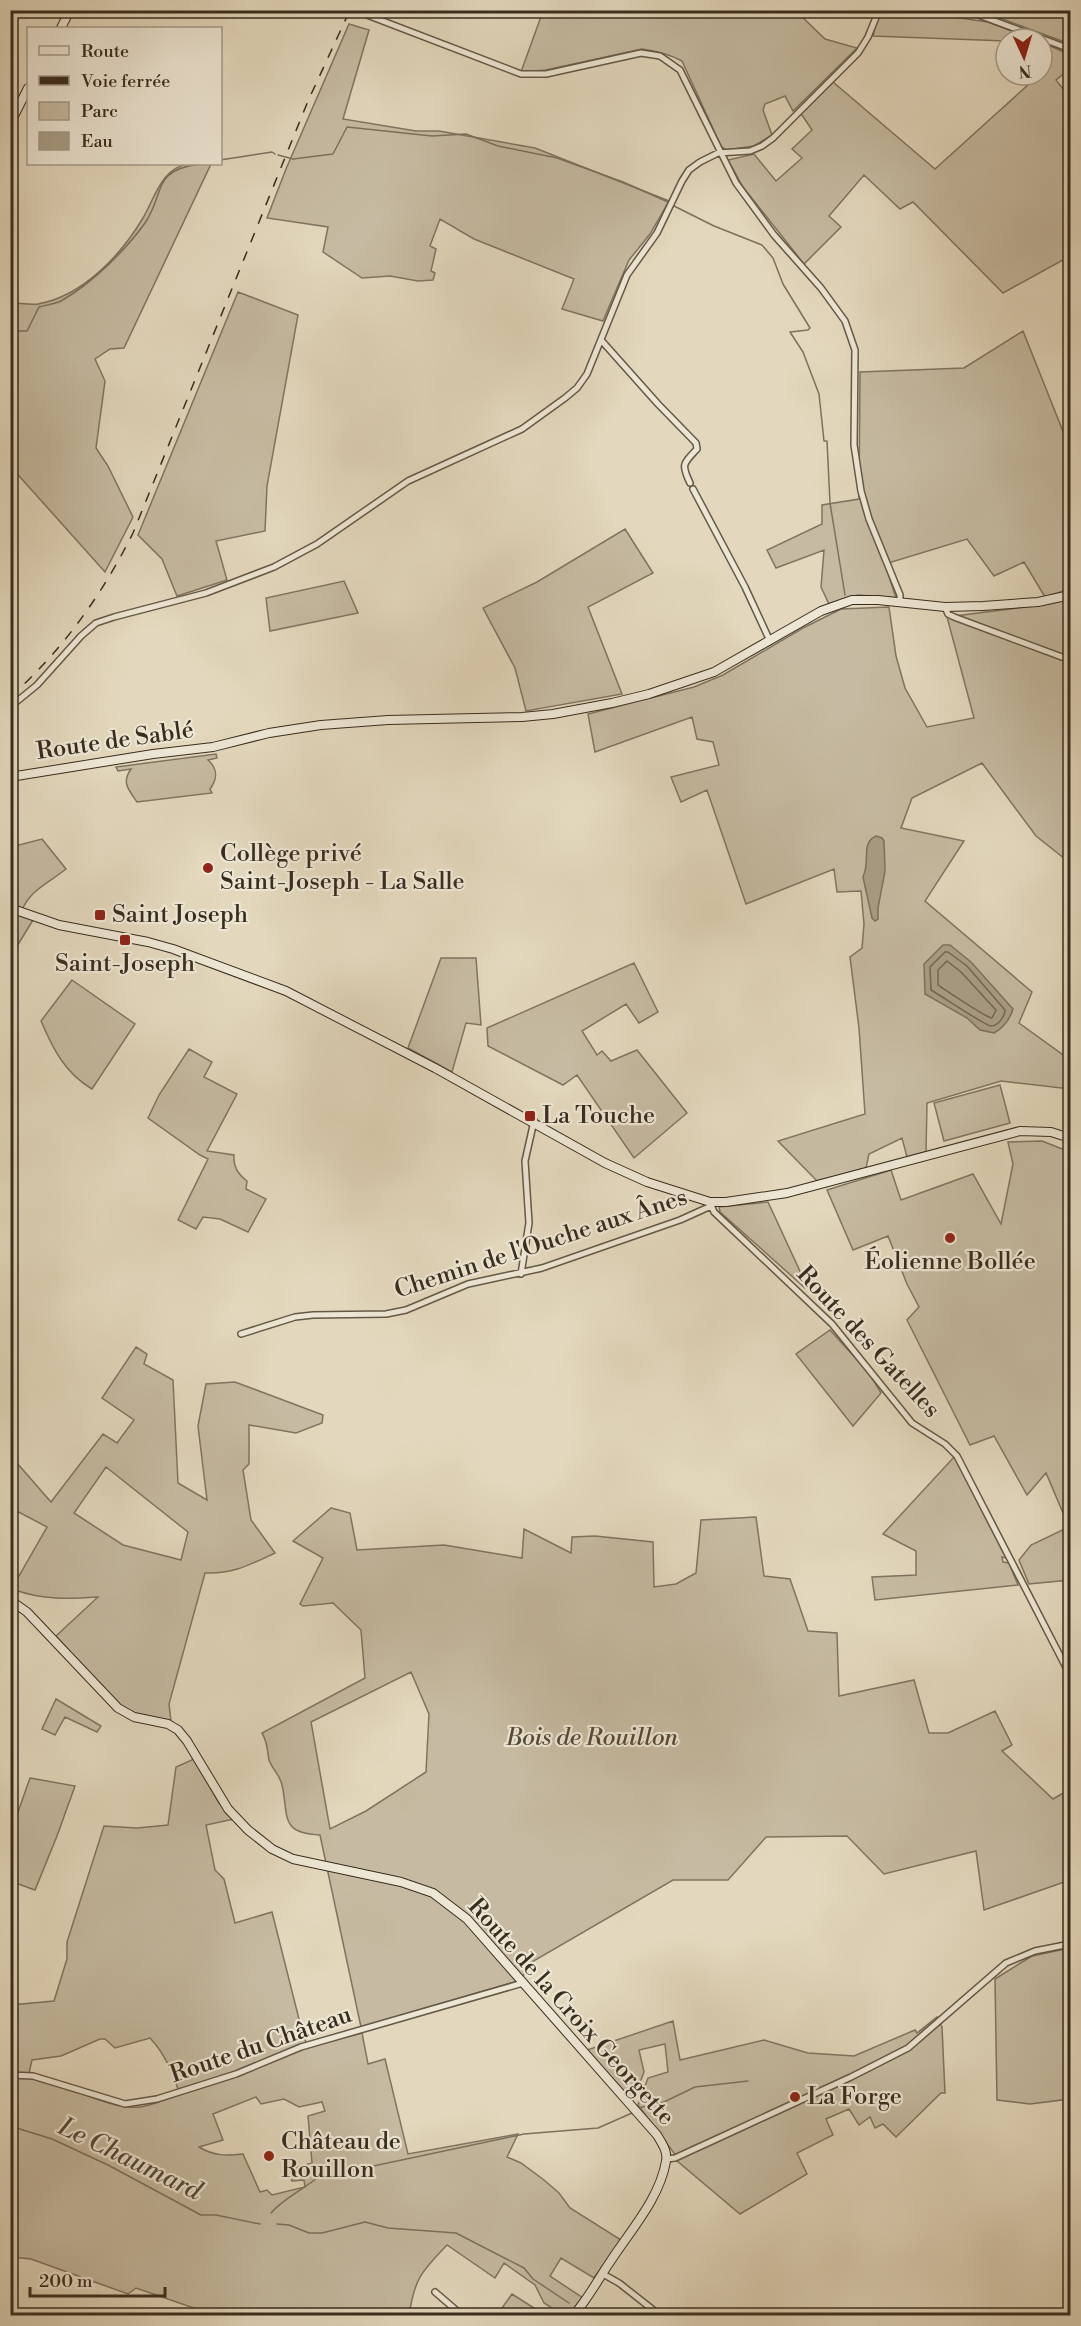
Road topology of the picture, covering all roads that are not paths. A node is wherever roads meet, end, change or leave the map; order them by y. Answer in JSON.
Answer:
{"nodes":[{"id":1,"x":70,"y":10,"type":"edge"},
{"id":2,"x":879,"y":10,"type":"edge"},
{"id":3,"x":965,"y":10,"type":"edge"},
{"id":4,"x":355,"y":11,"type":"edge"},
{"id":5,"x":62,"y":27,"type":"edge"},
{"id":6,"x":1071,"y":49,"type":"edge"},
{"id":7,"x":27,"y":90,"type":"edge"},
{"id":8,"x":10,"y":124,"type":"edge"},
{"id":9,"x":721,"y":154,"type":"junction"},
{"id":10,"x":601,"y":340,"type":"junction"},
{"id":11,"x":1071,"y":594,"type":"edge"},
{"id":12,"x":900,"y":602,"type":"junction"},
{"id":13,"x":945,"y":607,"type":"junction"},
{"id":14,"x":770,"y":641,"type":"junction"},
{"id":15,"x":1071,"y":660,"type":"edge"},
{"id":16,"x":10,"y":707,"type":"edge"},
{"id":17,"x":10,"y":777,"type":"edge"},
{"id":18,"x":10,"y":908,"type":"edge"},
{"id":19,"x":534,"y":1121,"type":"junction"},
{"id":20,"x":1071,"y":1138,"type":"edge"},
{"id":21,"x":710,"y":1204,"type":"junction"},
{"id":22,"x":521,"y":1274,"type":"junction"},
{"id":23,"x":241,"y":1334,"type":"dead end"},
{"id":24,"x":10,"y":1600,"type":"edge"},
{"id":25,"x":1071,"y":1675,"type":"edge"},
{"id":26,"x":1071,"y":1944,"type":"edge"},
{"id":27,"x":523,"y":1983,"type":"junction"},
{"id":28,"x":10,"y":2075,"type":"edge"},
{"id":29,"x":667,"y":2159,"type":"junction"},
{"id":30,"x":603,"y":2274,"type":"junction"},
{"id":31,"x":435,"y":2292,"type":"dead end"},
{"id":32,"x":463,"y":2316,"type":"edge"},
{"id":33,"x":573,"y":2316,"type":"edge"},
{"id":34,"x":661,"y":2316,"type":"edge"}],
"edges":[{"from":1,"to":5,"type":"street"},
{"from":2,"to":9,"type":"street"},
{"from":3,"to":6,"type":"street"},
{"from":4,"to":9,"type":"street"},
{"from":7,"to":8,"type":"street"},
{"from":9,"to":10,"type":"street"},
{"from":9,"to":12,"type":"street"},
{"from":10,"to":14,"type":"street"},
{"from":10,"to":16,"type":"street"},
{"from":11,"to":13,"type":"street","name":"Route de Sablé"},
{"from":12,"to":13,"type":"street","name":"Route de Sablé"},
{"from":12,"to":14,"type":"street","name":"Route de Sablé"},
{"from":13,"to":15,"type":"street"},
{"from":14,"to":17,"type":"street","name":"Route de Sablé"},
{"from":18,"to":19,"type":"street"},
{"from":19,"to":21,"type":"street"},
{"from":19,"to":22,"type":"street"},
{"from":20,"to":21,"type":"street"},
{"from":21,"to":22,"type":"street","name":"Chemin de l'Ouche aux Ânes"},
{"from":21,"to":25,"type":"street","name":"Route des Gatelles"},
{"from":22,"to":23,"type":"street","name":"Chemin de l'Ouche aux Ânes"},
{"from":24,"to":27,"type":"street","name":"Route de la Croix Georgette"},
{"from":26,"to":29,"type":"street"},
{"from":27,"to":28,"type":"street","name":"Route du Château"},
{"from":27,"to":29,"type":"street","name":"Route de la Croix Georgette"},
{"from":29,"to":30,"type":"street","name":"Route de la Croix Georgette"},
{"from":30,"to":33,"type":"street","name":"Route de la Croix Georgette"},
{"from":30,"to":34,"type":"street"},
{"from":31,"to":32,"type":"street"}]}
